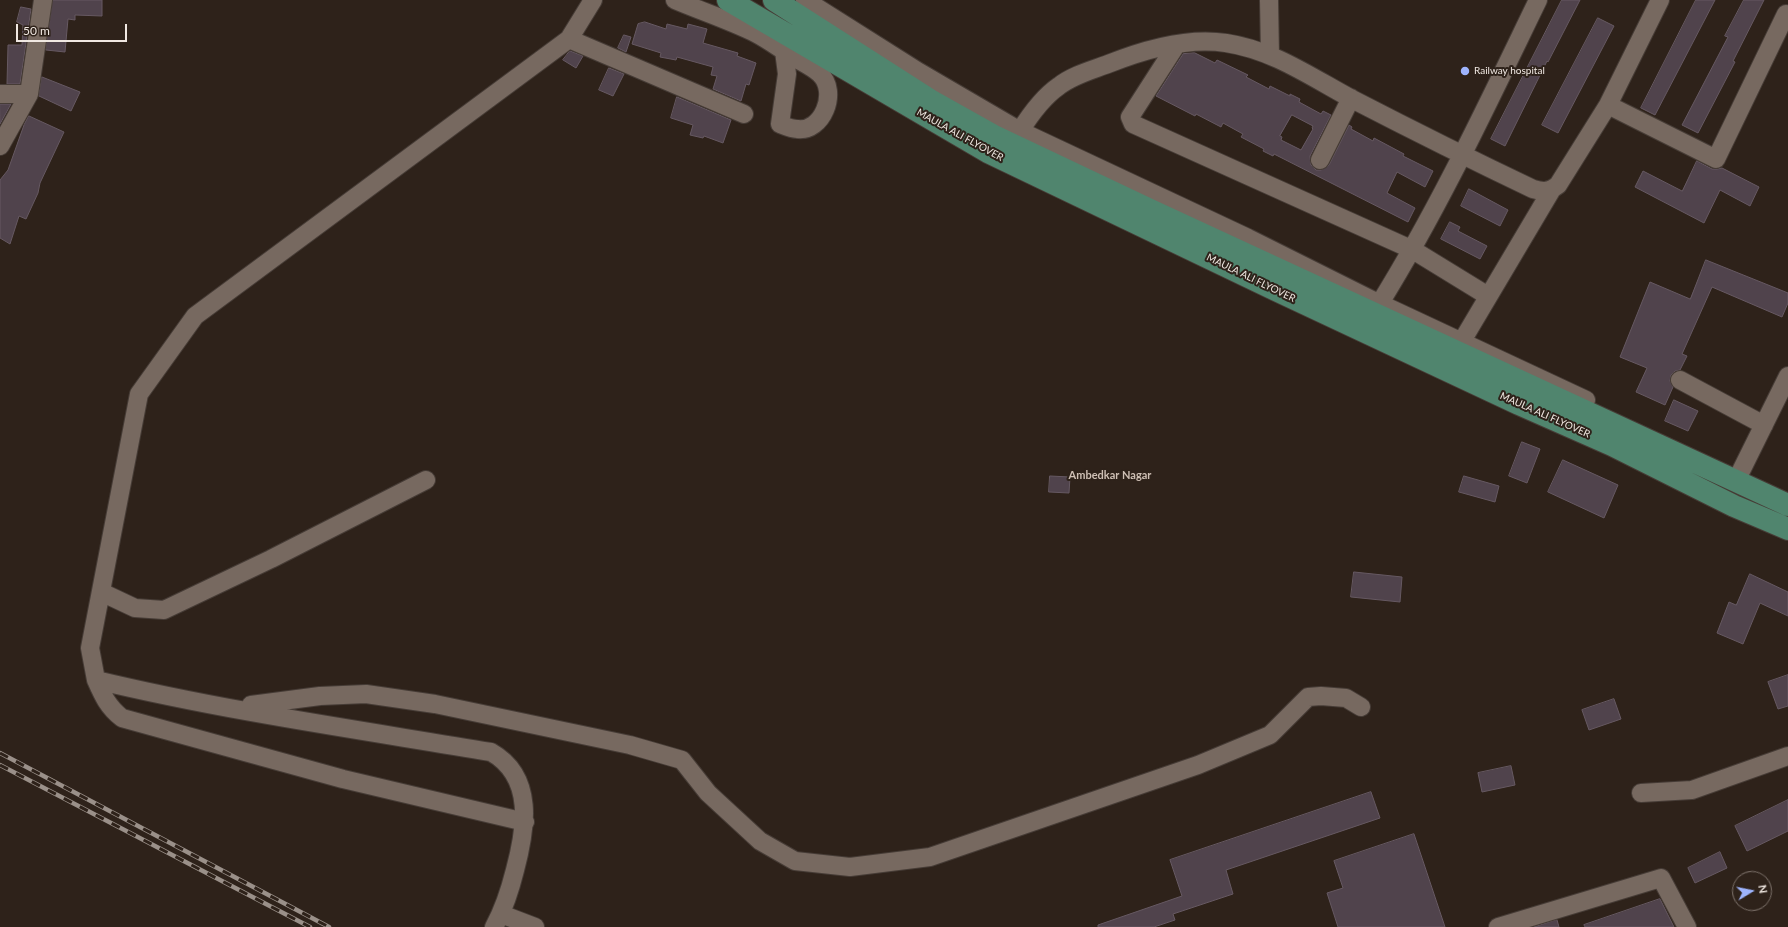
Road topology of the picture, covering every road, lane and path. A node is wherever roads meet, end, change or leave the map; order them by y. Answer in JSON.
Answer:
{"nodes":[{"id":1,"x":43,"y":0,"type":"edge"},
{"id":2,"x":593,"y":0,"type":"edge"},
{"id":3,"x":675,"y":0,"type":"edge"},
{"id":4,"x":728,"y":0,"type":"edge"},
{"id":5,"x":774,"y":0,"type":"edge"},
{"id":6,"x":805,"y":0,"type":"edge"},
{"id":7,"x":1269,"y":0,"type":"edge"},
{"id":8,"x":1538,"y":0,"type":"edge"},
{"id":9,"x":1660,"y":0,"type":"edge"},
{"id":10,"x":1786,"y":14,"type":"dead end"},
{"id":11,"x":569,"y":39,"type":"junction"},
{"id":12,"x":1177,"y":44,"type":"junction"},
{"id":13,"x":784,"y":51,"type":"dead end"},
{"id":14,"x":1270,"y":55,"type":"junction"},
{"id":15,"x":0,"y":94,"type":"edge"},
{"id":16,"x":28,"y":94,"type":"junction"},
{"id":17,"x":1351,"y":98,"type":"junction"},
{"id":18,"x":1608,"y":105,"type":"junction"},
{"id":19,"x":744,"y":114,"type":"dead end"},
{"id":20,"x":1020,"y":131,"type":"junction"},
{"id":21,"x":0,"y":146,"type":"edge"},
{"id":22,"x":1462,"y":156,"type":"junction"},
{"id":23,"x":1320,"y":160,"type":"dead end"},
{"id":24,"x":1551,"y":191,"type":"junction"},
{"id":25,"x":1413,"y":250,"type":"junction"},
{"id":26,"x":1488,"y":296,"type":"junction"},
{"id":27,"x":1380,"y":304,"type":"junction"},
{"id":28,"x":1462,"y":341,"type":"junction"},
{"id":29,"x":1788,"y":376,"type":"edge"},
{"id":30,"x":1680,"y":380,"type":"dead end"},
{"id":31,"x":1764,"y":425,"type":"junction"},
{"id":32,"x":1739,"y":475,"type":"junction"},
{"id":33,"x":426,"y":480,"type":"dead end"},
{"id":34,"x":1788,"y":498,"type":"edge"},
{"id":35,"x":1788,"y":505,"type":"edge"},
{"id":36,"x":1788,"y":529,"type":"edge"},
{"id":37,"x":101,"y":592,"type":"junction"},
{"id":38,"x":96,"y":680,"type":"junction"},
{"id":39,"x":1361,"y":707,"type":"dead end"},
{"id":40,"x":232,"y":708,"type":"junction"},
{"id":41,"x":1788,"y":756,"type":"edge"},
{"id":42,"x":1641,"y":793,"type":"dead end"},
{"id":43,"x":525,"y":822,"type":"junction"},
{"id":44,"x":497,"y":920,"type":"edge"},
{"id":45,"x":535,"y":927,"type":"edge"},
{"id":46,"x":1498,"y":927,"type":"edge"},
{"id":47,"x":1687,"y":927,"type":"edge"}],
"edges":[{"from":1,"to":16,"type":"street"},
{"from":2,"to":11,"type":"street"},
{"from":3,"to":13,"type":"street"},
{"from":4,"to":36,"type":"main road","name":"MAULA ALI FLYOVER"},
{"from":5,"to":35,"type":"main road","name":"MAULA ALI FLYOVER"},
{"from":6,"to":20,"type":"street"},
{"from":7,"to":14,"type":"street"},
{"from":8,"to":22,"type":"street"},
{"from":9,"to":18,"type":"street"},
{"from":10,"to":18,"type":"street"},
{"from":11,"to":19,"type":"street"},
{"from":11,"to":37,"type":"street"},
{"from":12,"to":14,"type":"street"},
{"from":12,"to":20,"type":"street"},
{"from":12,"to":25,"type":"street"},
{"from":14,"to":17,"type":"street"},
{"from":15,"to":16,"type":"street"},
{"from":16,"to":21,"type":"street"},
{"from":17,"to":22,"type":"street"},
{"from":17,"to":23,"type":"street"},
{"from":18,"to":24,"type":"street"},
{"from":20,"to":27,"type":"street"},
{"from":22,"to":24,"type":"street"},
{"from":22,"to":25,"type":"street"},
{"from":24,"to":26,"type":"street"},
{"from":25,"to":26,"type":"street"},
{"from":25,"to":27,"type":"street"},
{"from":26,"to":28,"type":"street"},
{"from":27,"to":28,"type":"street"},
{"from":28,"to":32,"type":"street"},
{"from":29,"to":31,"type":"street"},
{"from":30,"to":31,"type":"street"},
{"from":31,"to":32,"type":"street"},
{"from":32,"to":34,"type":"street"},
{"from":33,"to":37,"type":"street"},
{"from":37,"to":38,"type":"street"},
{"from":38,"to":40,"type":"street"},
{"from":38,"to":43,"type":"street"},
{"from":39,"to":40,"type":"street"},
{"from":40,"to":43,"type":"street"},
{"from":41,"to":42,"type":"street"},
{"from":43,"to":44,"type":"street"},
{"from":44,"to":45,"type":"street"},
{"from":46,"to":47,"type":"street"}]}
